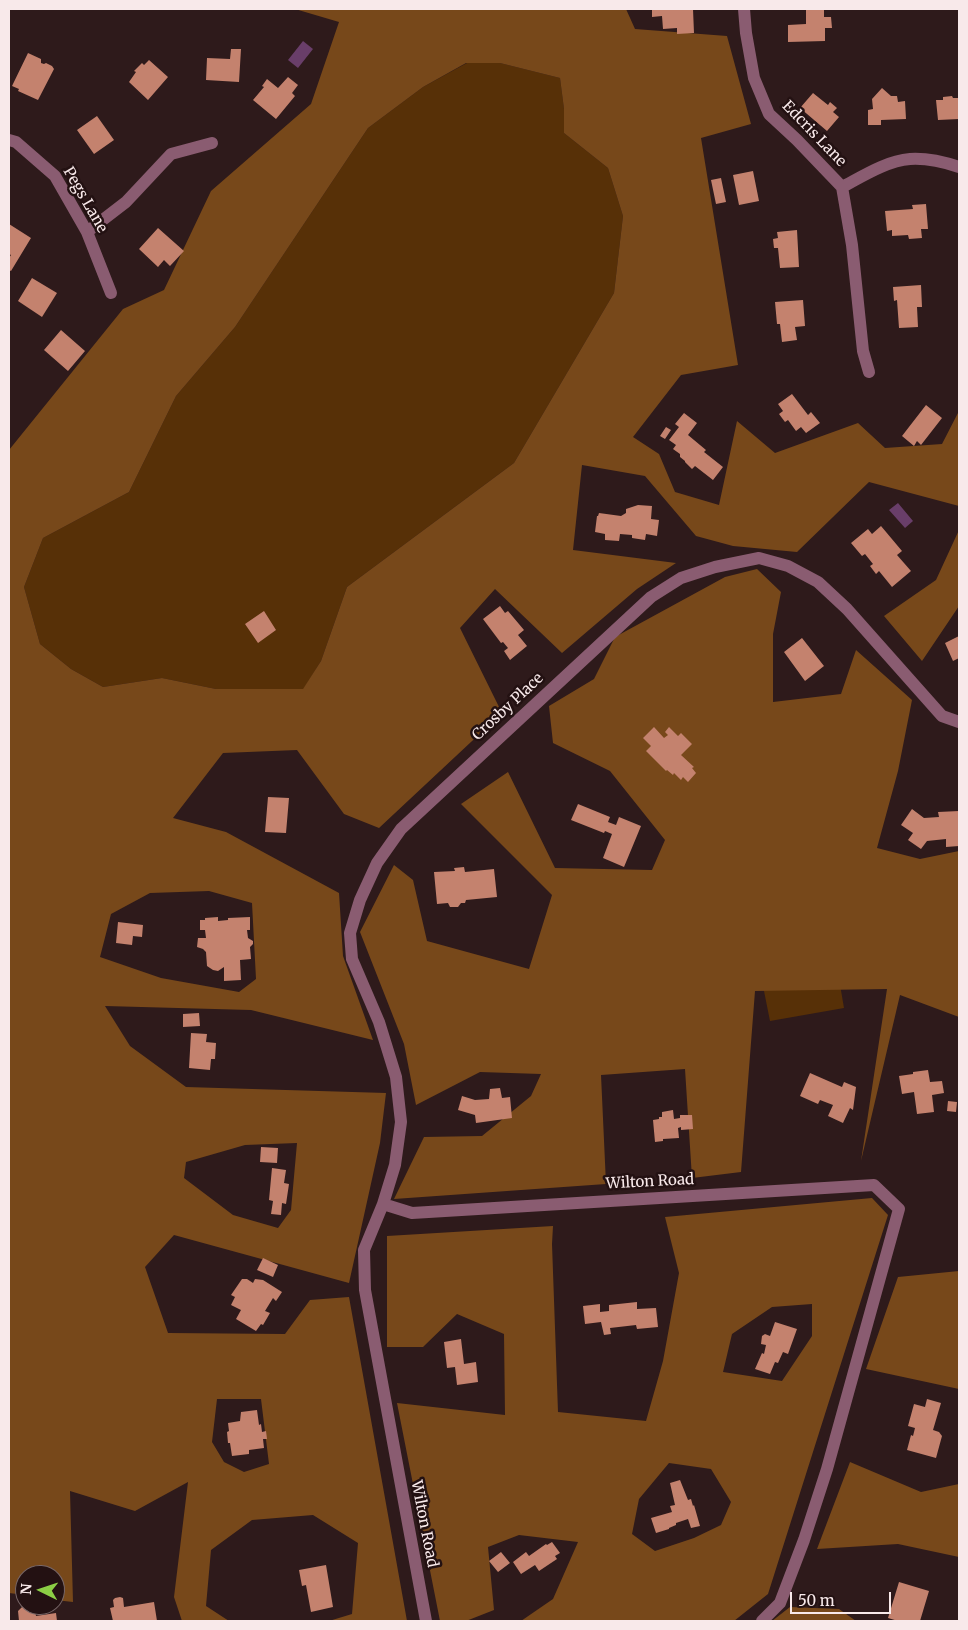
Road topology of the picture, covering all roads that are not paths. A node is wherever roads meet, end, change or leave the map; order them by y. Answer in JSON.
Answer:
{"nodes":[{"id":1,"x":744,"y":9,"type":"edge"},
{"id":2,"x":9,"y":140,"type":"edge"},
{"id":3,"x":212,"y":143,"type":"dead end"},
{"id":4,"x":959,"y":167,"type":"edge"},
{"id":5,"x":842,"y":187,"type":"junction"},
{"id":6,"x":87,"y":232,"type":"junction"},
{"id":7,"x":111,"y":294,"type":"dead end"},
{"id":8,"x":869,"y":372,"type":"dead end"},
{"id":9,"x":959,"y":722,"type":"edge"},
{"id":10,"x":383,"y":1204,"type":"junction"},
{"id":11,"x":426,"y":1621,"type":"edge"},
{"id":12,"x":762,"y":1621,"type":"edge"}],
"edges":[{"from":1,"to":5,"type":"street","name":"Edcris Lane"},
{"from":2,"to":6,"type":"street","name":"Pegs Lane"},
{"from":3,"to":6,"type":"street"},
{"from":4,"to":5,"type":"street"},
{"from":5,"to":8,"type":"street","name":"Edcris Lane"},
{"from":6,"to":7,"type":"street","name":"Pegs Lane"},
{"from":9,"to":10,"type":"street","name":"Crosby Place"},
{"from":10,"to":11,"type":"street","name":"Wilton Road"},
{"from":10,"to":12,"type":"street","name":"Wilton Road"}]}
